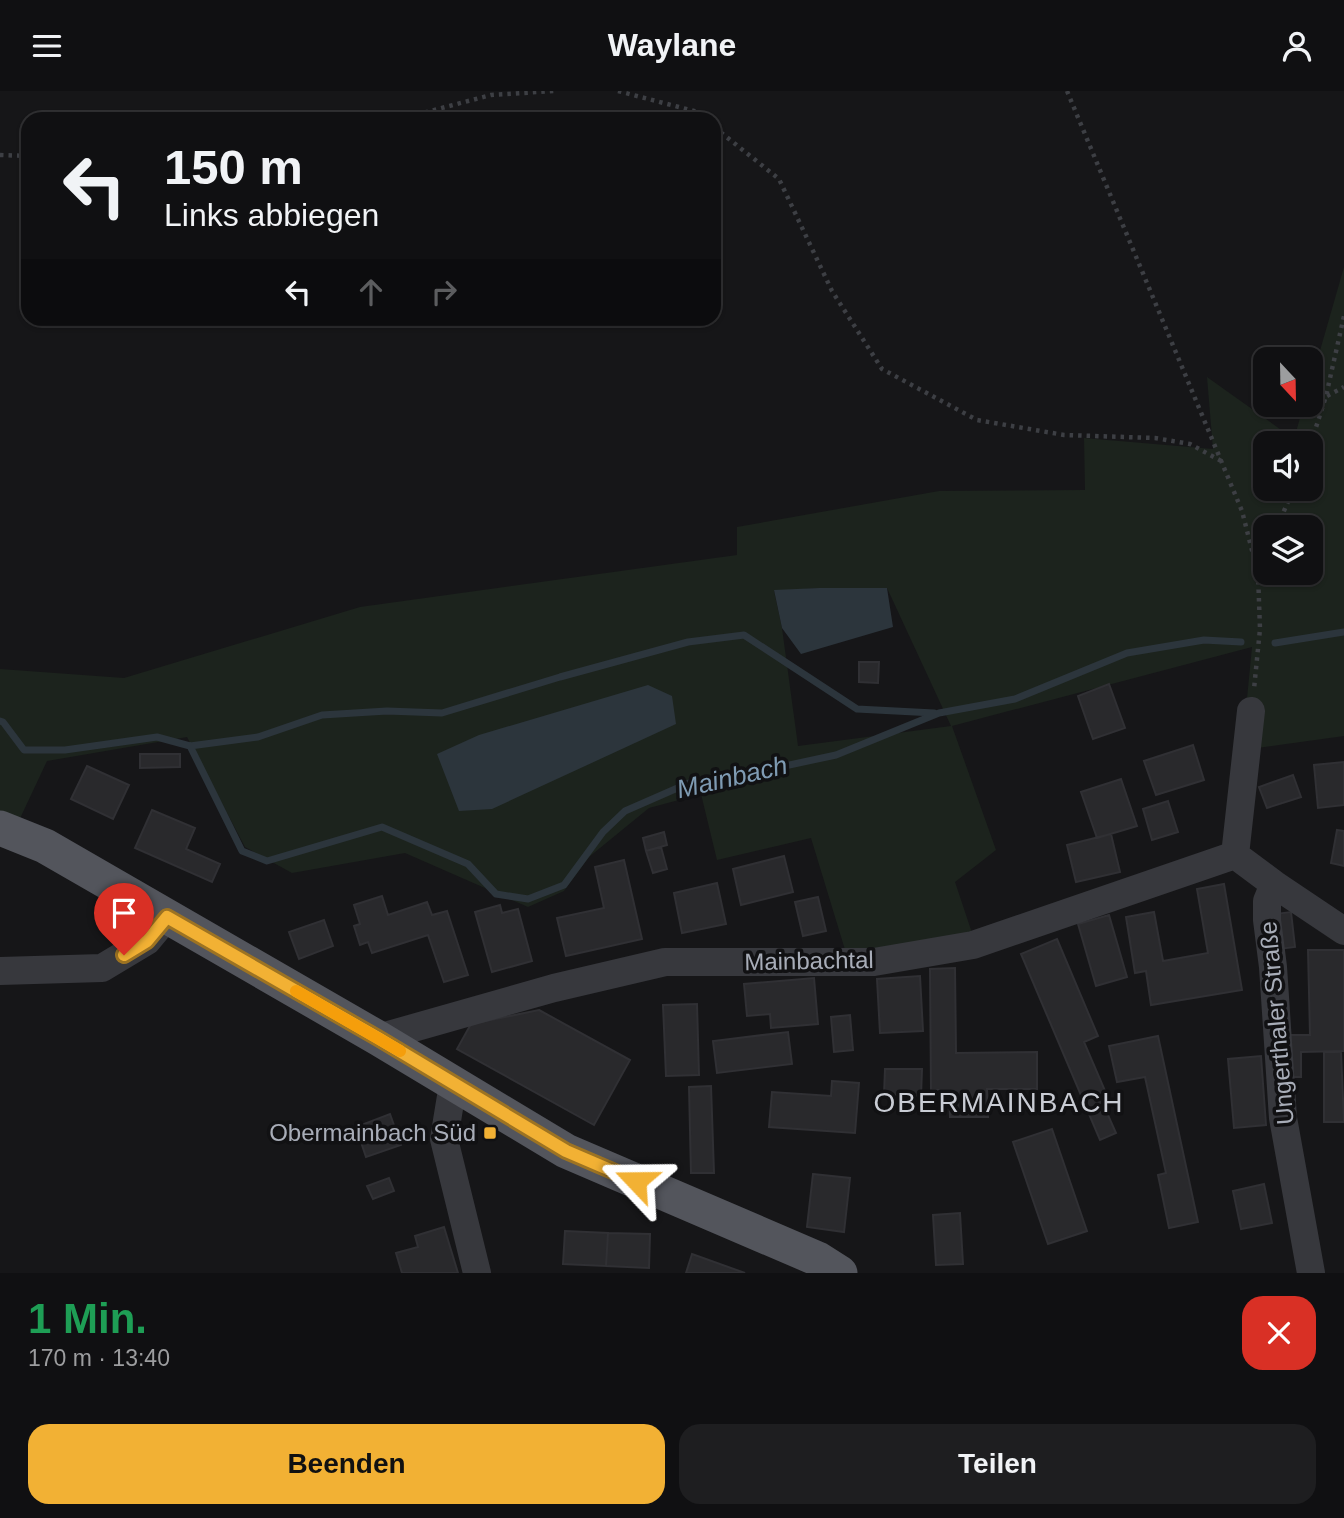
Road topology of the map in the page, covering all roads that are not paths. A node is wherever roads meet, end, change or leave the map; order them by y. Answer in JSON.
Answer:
{"nodes":[{"id":1,"x":1251,"y":711,"type":"road end"},
{"id":2,"x":0,"y":828,"type":"edge"},
{"id":3,"x":1235,"y":855,"type":"junction"},
{"id":4,"x":1274,"y":884,"type":"junction"},
{"id":5,"x":167,"y":917,"type":"junction"},
{"id":6,"x":1344,"y":931,"type":"edge"},
{"id":7,"x":0,"y":971,"type":"edge"},
{"id":8,"x":378,"y":1038,"type":"junction"},
{"id":9,"x":453,"y":1084,"type":"junction"},
{"id":10,"x":477,"y":1273,"type":"edge"},
{"id":11,"x":840,"y":1273,"type":"edge"},
{"id":12,"x":1311,"y":1273,"type":"edge"}],
"edges":[{"from":1,"to":3,"type":"street"},
{"from":2,"to":5,"type":"main road"},
{"from":3,"to":4,"type":"street"},
{"from":3,"to":8,"type":"street","name":"Mainbachtal"},
{"from":4,"to":6,"type":"street"},
{"from":4,"to":12,"type":"street","name":"Ungerthaler Straße"},
{"from":5,"to":7,"type":"street"},
{"from":5,"to":8,"type":"main road"},
{"from":8,"to":9,"type":"main road"},
{"from":9,"to":10,"type":"street"},
{"from":9,"to":11,"type":"main road"}]}
